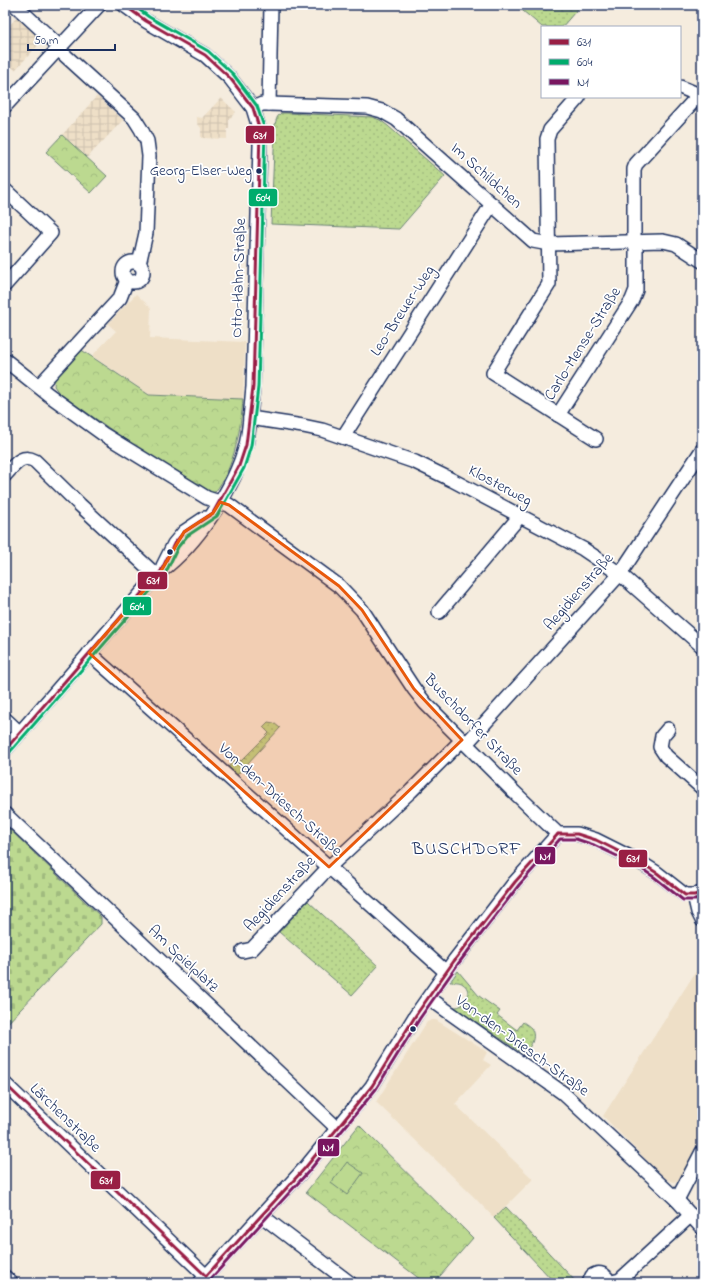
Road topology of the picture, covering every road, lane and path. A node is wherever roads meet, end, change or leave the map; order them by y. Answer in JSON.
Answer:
{"nodes":[{"id":1,"x":15,"y":5,"type":"edge"},
{"id":2,"x":99,"y":5,"type":"edge"},
{"id":3,"x":124,"y":5,"type":"edge"},
{"id":4,"x":271,"y":5,"type":"edge"},
{"id":5,"x":59,"y":48,"type":"junction"},
{"id":6,"x":681,"y":87,"type":"edge"},
{"id":7,"x":700,"y":96,"type":"edge"},
{"id":8,"x":578,"y":98,"type":"edge"},
{"id":9,"x":269,"y":104,"type":"junction"},
{"id":10,"x":5,"y":106,"type":"edge"},
{"id":11,"x":253,"y":108,"type":"junction"},
{"id":12,"x":5,"y":190,"type":"edge"},
{"id":13,"x":492,"y":204,"type":"junction"},
{"id":14,"x":635,"y":242,"type":"junction"},
{"id":15,"x":549,"y":244,"type":"junction"},
{"id":16,"x":702,"y":261,"type":"edge"},
{"id":17,"x":5,"y":285,"type":"edge"},
{"id":18,"x":5,"y":360,"type":"edge"},
{"id":19,"x":39,"y":386,"type":"junction"},
{"id":20,"x":558,"y":415,"type":"junction"},
{"id":21,"x":250,"y":418,"type":"junction"},
{"id":22,"x":343,"y":437,"type":"junction"},
{"id":23,"x":596,"y":439,"type":"dead end"},
{"id":24,"x":701,"y":454,"type":"edge"},
{"id":25,"x":5,"y":475,"type":"edge"},
{"id":26,"x":216,"y":508,"type":"junction"},
{"id":27,"x":520,"y":516,"type":"junction"},
{"id":28,"x":159,"y":573,"type":"junction"},
{"id":29,"x":620,"y":574,"type":"junction"},
{"id":30,"x":439,"y":612,"type":"dead end"},
{"id":31,"x":702,"y":646,"type":"edge"},
{"id":32,"x":89,"y":653,"type":"junction"},
{"id":33,"x":5,"y":719,"type":"edge"},
{"id":34,"x":668,"y":729,"type":"dead end"},
{"id":35,"x":20,"y":733,"type":"junction"},
{"id":36,"x":464,"y":742,"type":"junction"},
{"id":37,"x":5,"y":750,"type":"edge"},
{"id":38,"x":702,"y":788,"type":"edge"},
{"id":39,"x":5,"y":814,"type":"edge"},
{"id":40,"x":558,"y":834,"type":"junction"},
{"id":41,"x":329,"y":867,"type":"junction"},
{"id":42,"x":698,"y":894,"type":"edge"},
{"id":43,"x":702,"y":920,"type":"edge"},
{"id":44,"x":243,"y":951,"type":"dead end"},
{"id":45,"x":446,"y":972,"type":"junction"},
{"id":46,"x":429,"y":998,"type":"junction"},
{"id":47,"x":5,"y":1084,"type":"edge"},
{"id":48,"x":337,"y":1128,"type":"junction"},
{"id":49,"x":702,"y":1152,"type":"edge"},
{"id":50,"x":677,"y":1200,"type":"junction"},
{"id":51,"x":691,"y":1215,"type":"junction"},
{"id":52,"x":262,"y":1216,"type":"junction"},
{"id":53,"x":702,"y":1228,"type":"edge"},
{"id":54,"x":5,"y":1277,"type":"edge"},
{"id":55,"x":203,"y":1280,"type":"edge"},
{"id":56,"x":11,"y":1283,"type":"edge"},
{"id":57,"x":350,"y":1283,"type":"edge"},
{"id":58,"x":589,"y":1283,"type":"edge"},
{"id":59,"x":608,"y":1283,"type":"edge"}],
"edges":[{"from":1,"to":5,"type":"street"},
{"from":2,"to":5,"type":"street"},
{"from":3,"to":11,"type":"street","name":"Otto-Hahn-Straße"},
{"from":4,"to":9,"type":"street"},
{"from":5,"to":10,"type":"street"},
{"from":5,"to":19,"type":"street"},
{"from":6,"to":7,"type":"street"},
{"from":7,"to":14,"type":"street","name":"Carlo-Mense-Straße"},
{"from":8,"to":15,"type":"street"},
{"from":9,"to":11,"type":"street","name":"Im Schildchen"},
{"from":9,"to":13,"type":"street","name":"Im Schildchen"},
{"from":11,"to":21,"type":"street","name":"Otto-Hahn-Straße"},
{"from":12,"to":17,"type":"street"},
{"from":13,"to":15,"type":"street","name":"Im Schildchen"},
{"from":13,"to":22,"type":"street","name":"Leo-Breuer-Weg"},
{"from":14,"to":15,"type":"street","name":"Im Schildchen"},
{"from":14,"to":16,"type":"street","name":"Im Schildchen"},
{"from":14,"to":20,"type":"street","name":"Carlo-Mense-Straße"},
{"from":15,"to":20,"type":"street"},
{"from":18,"to":19,"type":"street","name":"Buschdorfer Straße"},
{"from":19,"to":26,"type":"street","name":"Buschdorfer Straße"},
{"from":20,"to":23,"type":"street"},
{"from":21,"to":22,"type":"street","name":"Klosterweg"},
{"from":21,"to":26,"type":"street","name":"Otto-Hahn-Straße"},
{"from":22,"to":27,"type":"street","name":"Klosterweg"},
{"from":24,"to":29,"type":"street","name":"Aegidienstraße"},
{"from":25,"to":28,"type":"street"},
{"from":26,"to":28,"type":"street","name":"Otto-Hahn-Straße"},
{"from":26,"to":36,"type":"street","name":"Buschdorfer Straße"},
{"from":27,"to":29,"type":"street","name":"Klosterweg"},
{"from":27,"to":30,"type":"street"},
{"from":28,"to":32,"type":"street","name":"Otto-Hahn-Straße"},
{"from":29,"to":31,"type":"street","name":"Klosterweg"},
{"from":29,"to":36,"type":"street","name":"Aegidienstraße"},
{"from":32,"to":35,"type":"street","name":"Otto-Hahn-Straße"},
{"from":32,"to":41,"type":"street","name":"Von-den-Driesch-Straße"},
{"from":33,"to":35,"type":"street"},
{"from":34,"to":38,"type":"street"},
{"from":35,"to":37,"type":"street","name":"Otto-Hahn-Straße"},
{"from":36,"to":40,"type":"street","name":"Buschdorfer Straße"},
{"from":36,"to":41,"type":"street","name":"Aegidienstraße"},
{"from":39,"to":48,"type":"street","name":"Am Spielplatz"},
{"from":40,"to":42,"type":"street"},
{"from":40,"to":45,"type":"street"},
{"from":41,"to":44,"type":"street","name":"Aegidienstraße"},
{"from":41,"to":45,"type":"street","name":"Von-den-Driesch-Straße"},
{"from":42,"to":43,"type":"street"},
{"from":45,"to":46,"type":"street"},
{"from":46,"to":48,"type":"street"},
{"from":46,"to":50,"type":"street","name":"Von-den-Driesch-Straße"},
{"from":47,"to":55,"type":"street","name":"Lärchenstraße"},
{"from":48,"to":52,"type":"street"},
{"from":49,"to":50,"type":"street"},
{"from":50,"to":51,"type":"street","name":"Von-den-Driesch-Straße"},
{"from":51,"to":53,"type":"street","name":"Von-den-Driesch-Straße"},
{"from":51,"to":59,"type":"street"},
{"from":52,"to":55,"type":"street"},
{"from":52,"to":57,"type":"street"},
{"from":54,"to":56,"type":"street"},
{"from":58,"to":59,"type":"street"}]}
